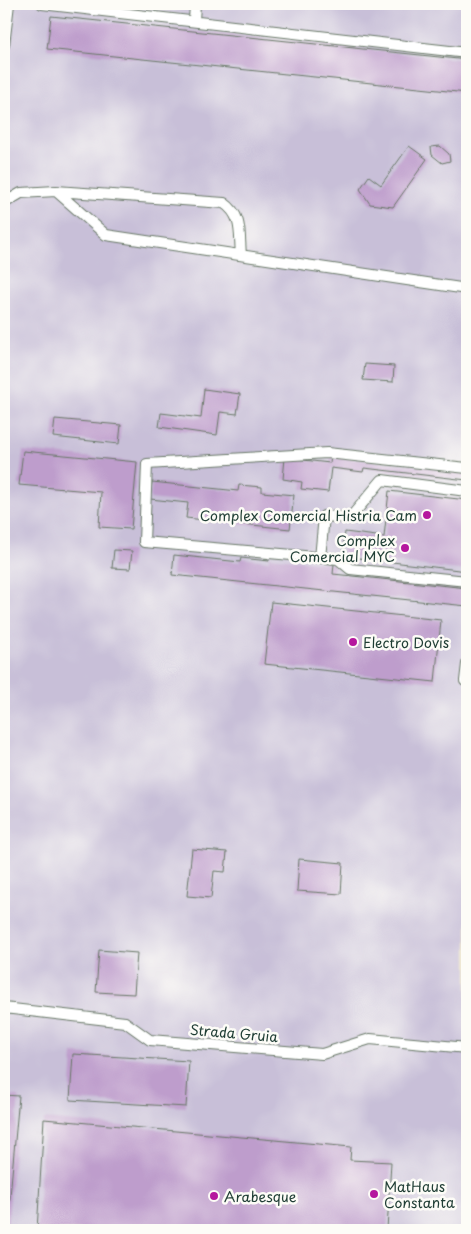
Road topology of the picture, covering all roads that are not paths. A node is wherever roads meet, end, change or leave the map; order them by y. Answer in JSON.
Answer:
{"nodes":[{"id":1,"x":9,"y":4,"type":"edge"},
{"id":2,"x":42,"y":4,"type":"edge"},
{"id":3,"x":195,"y":4,"type":"edge"},
{"id":4,"x":194,"y":21,"type":"junction"},
{"id":5,"x":5,"y":42,"type":"edge"},
{"id":6,"x":467,"y":53,"type":"edge"},
{"id":7,"x":56,"y":191,"type":"junction"},
{"id":8,"x":4,"y":204,"type":"edge"},
{"id":9,"x":241,"y":255,"type":"junction"},
{"id":10,"x":467,"y":289,"type":"edge"},
{"id":11,"x":467,"y":468,"type":"edge"},
{"id":12,"x":467,"y":491,"type":"edge"},
{"id":13,"x":320,"y":558,"type":"junction"},
{"id":14,"x":467,"y":581,"type":"edge"},
{"id":15,"x":467,"y":664,"type":"edge"},
{"id":16,"x":467,"y":681,"type":"edge"},
{"id":17,"x":4,"y":1008,"type":"edge"},
{"id":18,"x":467,"y":1048,"type":"edge"}],
"edges":[{"from":1,"to":5,"type":"lane"},
{"from":2,"to":4,"type":"lane"},
{"from":3,"to":4,"type":"lane"},
{"from":4,"to":6,"type":"lane"},
{"from":7,"to":8,"type":"lane"},
{"from":7,"to":9,"type":"lane"},
{"from":7,"to":9,"type":"lane"},
{"from":9,"to":10,"type":"lane"},
{"from":11,"to":13,"type":"lane"},
{"from":12,"to":13,"type":"lane"},
{"from":13,"to":14,"type":"lane"},
{"from":15,"to":16,"type":"lane"},
{"from":17,"to":18,"type":"lane","name":"Strada Gruia"}]}
